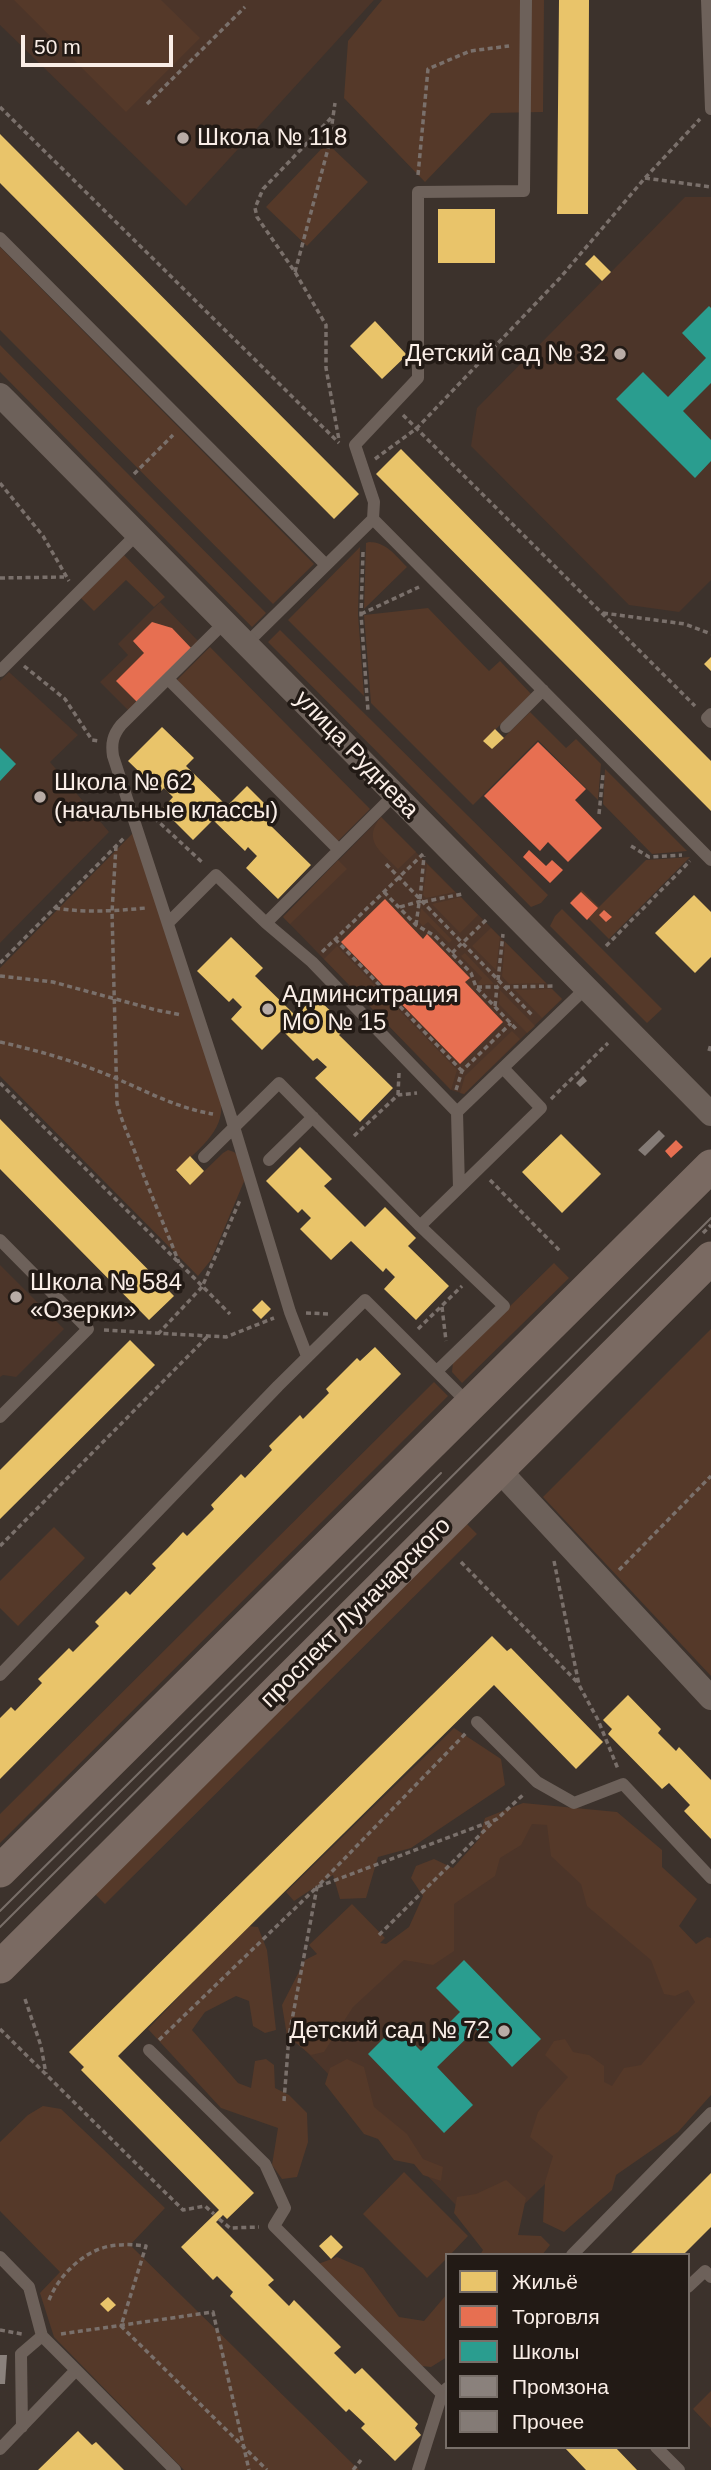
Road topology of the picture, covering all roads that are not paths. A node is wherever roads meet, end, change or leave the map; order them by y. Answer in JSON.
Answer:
{"nodes":[{"id":1,"x":526,"y":0,"type":"edge"},
{"id":2,"x":707,"y":0,"type":"edge"},
{"id":3,"x":710,"y":109,"type":"edge"},
{"id":4,"x":0,"y":238,"type":"edge"},
{"id":5,"x":0,"y":396,"type":"edge"},
{"id":6,"x":373,"y":519,"type":"junction"},
{"id":7,"x":138,"y":533,"type":"junction"},
{"id":8,"x":326,"y":565,"type":"junction"},
{"id":9,"x":226,"y":621,"type":"junction"},
{"id":10,"x":247,"y":643,"type":"junction"},
{"id":11,"x":0,"y":671,"type":"edge"},
{"id":12,"x":168,"y":678,"type":"junction"},
{"id":13,"x":543,"y":690,"type":"junction"},
{"id":14,"x":506,"y":727,"type":"dead end"},
{"id":15,"x":394,"y":795,"type":"junction"},
{"id":16,"x":339,"y":850,"type":"junction"},
{"id":17,"x":711,"y":860,"type":"edge"},
{"id":18,"x":168,"y":923,"type":"junction"},
{"id":19,"x":265,"y":923,"type":"junction"},
{"id":20,"x":586,"y":988,"type":"junction"},
{"id":21,"x":503,"y":1068,"type":"junction"},
{"id":22,"x":457,"y":1112,"type":"junction"},
{"id":23,"x":711,"y":1114,"type":"edge"},
{"id":24,"x":313,"y":1117,"type":"junction"},
{"id":25,"x":233,"y":1122,"type":"junction"},
{"id":26,"x":204,"y":1157,"type":"dead end"},
{"id":27,"x":268,"y":1160,"type":"dead end"},
{"id":28,"x":711,"y":1166,"type":"edge"},
{"id":29,"x":459,"y":1188,"type":"junction"},
{"id":30,"x":419,"y":1226,"type":"junction"},
{"id":31,"x":0,"y":1240,"type":"edge"},
{"id":32,"x":711,"y":1258,"type":"edge"},
{"id":33,"x":307,"y":1356,"type":"junction"},
{"id":34,"x":437,"y":1371,"type":"junction"},
{"id":35,"x":470,"y":1405,"type":"junction"},
{"id":36,"x":0,"y":1417,"type":"edge"},
{"id":37,"x":499,"y":1470,"type":"junction"},
{"id":38,"x":0,"y":1675,"type":"edge"},
{"id":39,"x":711,"y":1698,"type":"edge"},
{"id":40,"x":477,"y":1722,"type":"road end"},
{"id":41,"x":0,"y":1871,"type":"edge"},
{"id":42,"x":711,"y":1878,"type":"edge"},
{"id":43,"x":0,"y":1967,"type":"edge"},
{"id":44,"x":149,"y":2050,"type":"road end"},
{"id":45,"x":711,"y":2113,"type":"edge"},
{"id":46,"x":574,"y":2253,"type":"edge"},
{"id":47,"x":0,"y":2257,"type":"edge"},
{"id":48,"x":711,"y":2277,"type":"edge"},
{"id":49,"x":690,"y":2285,"type":"edge"},
{"id":50,"x":42,"y":2336,"type":"junction"},
{"id":51,"x":76,"y":2370,"type":"junction"},
{"id":52,"x":444,"y":2391,"type":"edge"},
{"id":53,"x":22,"y":2427,"type":"junction"},
{"id":54,"x":0,"y":2449,"type":"edge"},
{"id":55,"x":658,"y":2449,"type":"edge"},
{"id":56,"x":175,"y":2470,"type":"edge"},
{"id":57,"x":418,"y":2470,"type":"edge"},
{"id":58,"x":679,"y":2470,"type":"edge"}],
"edges":[{"from":1,"to":6,"type":"lane"},
{"from":2,"to":3,"type":"lane"},
{"from":4,"to":8,"type":"lane"},
{"from":5,"to":7,"type":"street","name":"улица Руднева"},
{"from":6,"to":8,"type":"lane"},
{"from":6,"to":13,"type":"lane"},
{"from":7,"to":9,"type":"street","name":"улица Руднева"},
{"from":7,"to":11,"type":"lane"},
{"from":8,"to":10,"type":"lane"},
{"from":9,"to":10,"type":"street","name":"улица Руднева"},
{"from":9,"to":12,"type":"lane"},
{"from":10,"to":15,"type":"street","name":"улица Руднева"},
{"from":12,"to":16,"type":"lane"},
{"from":12,"to":18,"type":"lane"},
{"from":13,"to":14,"type":"lane"},
{"from":13,"to":17,"type":"lane"},
{"from":15,"to":16,"type":"lane"},
{"from":15,"to":20,"type":"street","name":"улица Руднева"},
{"from":16,"to":19,"type":"lane"},
{"from":18,"to":19,"type":"lane"},
{"from":18,"to":25,"type":"lane"},
{"from":19,"to":22,"type":"lane"},
{"from":20,"to":21,"type":"lane"},
{"from":20,"to":23,"type":"street","name":"улица Руднева"},
{"from":21,"to":22,"type":"lane"},
{"from":21,"to":29,"type":"lane"},
{"from":22,"to":29,"type":"lane"},
{"from":24,"to":25,"type":"lane"},
{"from":24,"to":27,"type":"lane"},
{"from":24,"to":30,"type":"lane"},
{"from":25,"to":26,"type":"lane"},
{"from":25,"to":33,"type":"lane"},
{"from":28,"to":35,"type":"main road"},
{"from":29,"to":30,"type":"lane"},
{"from":30,"to":34,"type":"lane"},
{"from":31,"to":36,"type":"lane"},
{"from":32,"to":37,"type":"main road","name":"проспект Луначарского"},
{"from":33,"to":34,"type":"lane"},
{"from":33,"to":38,"type":"lane"},
{"from":34,"to":35,"type":"lane"},
{"from":35,"to":41,"type":"main road"},
{"from":37,"to":39,"type":"street"},
{"from":37,"to":43,"type":"main road","name":"проспект Луначарского"},
{"from":40,"to":42,"type":"lane"},
{"from":44,"to":52,"type":"lane"},
{"from":45,"to":46,"type":"lane"},
{"from":47,"to":50,"type":"lane"},
{"from":48,"to":49,"type":"lane"},
{"from":50,"to":51,"type":"lane"},
{"from":50,"to":53,"type":"lane"},
{"from":51,"to":53,"type":"lane"},
{"from":51,"to":56,"type":"lane"},
{"from":52,"to":57,"type":"lane"},
{"from":53,"to":54,"type":"lane"},
{"from":55,"to":58,"type":"lane"}]}
